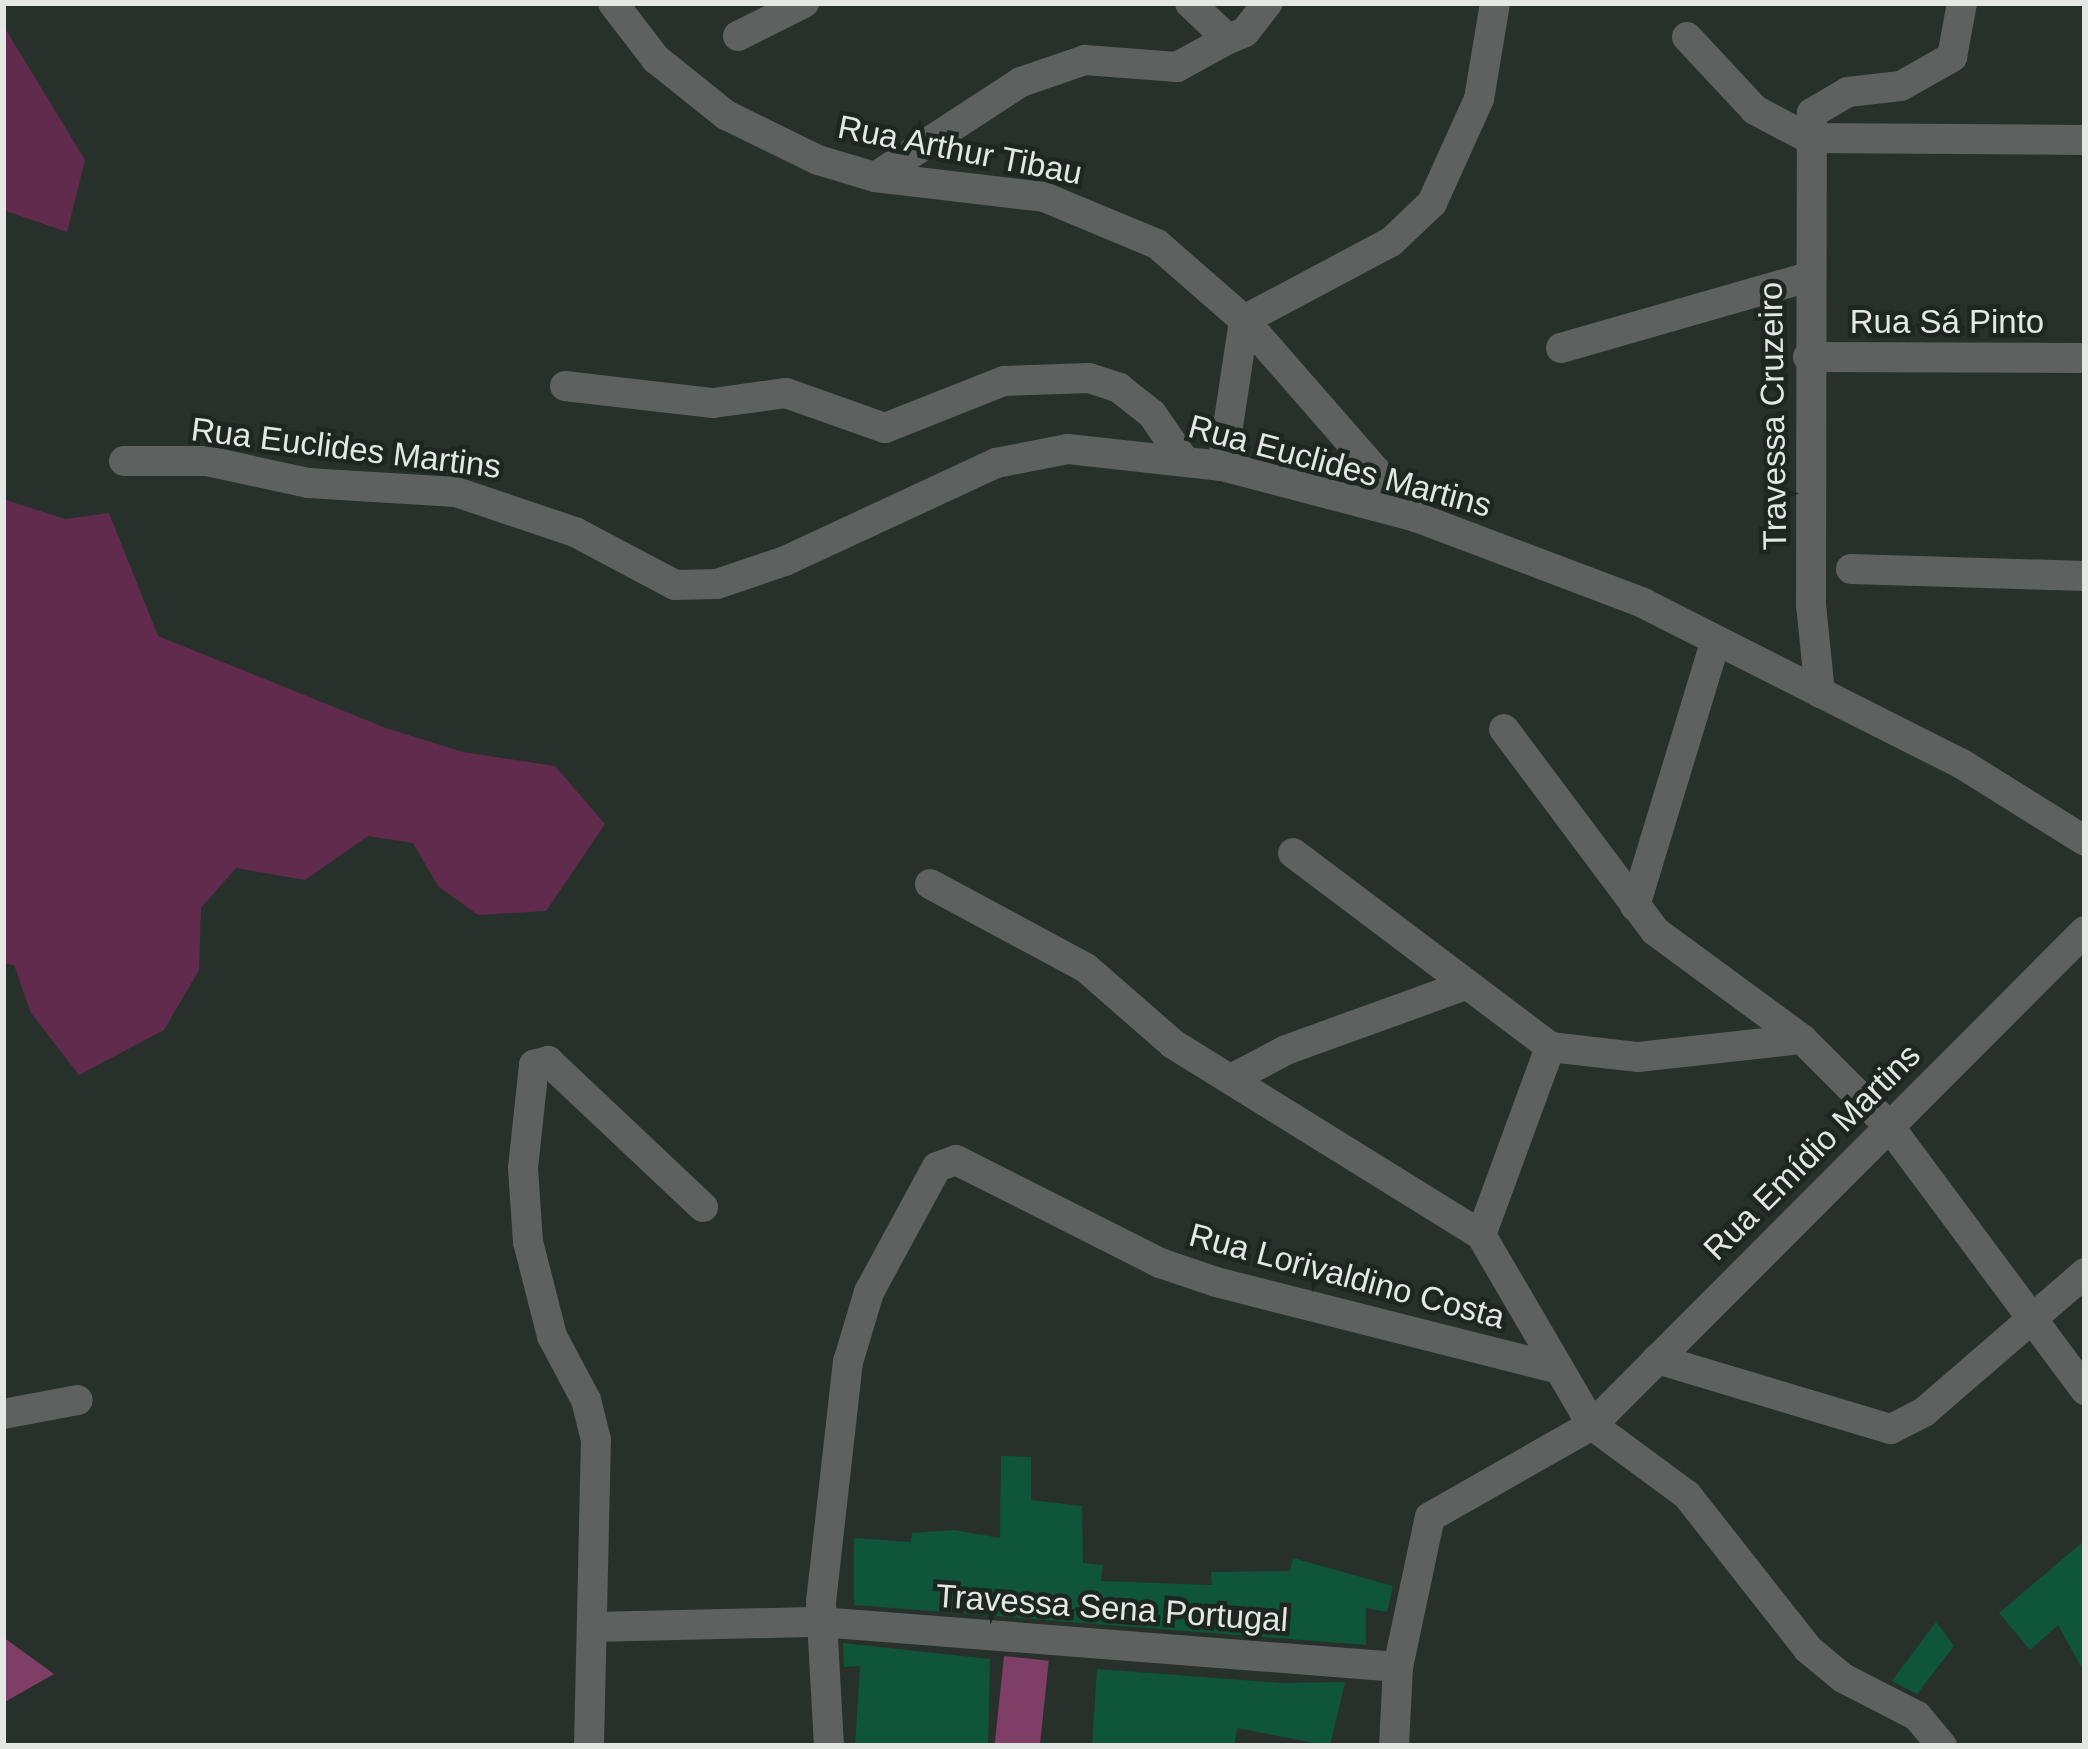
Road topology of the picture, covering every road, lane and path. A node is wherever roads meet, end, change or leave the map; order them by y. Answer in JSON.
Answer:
{"nodes":[{"id":1,"x":613,"y":3,"type":"edge"},
{"id":2,"x":804,"y":3,"type":"edge"},
{"id":3,"x":1190,"y":3,"type":"edge"},
{"id":4,"x":1268,"y":3,"type":"edge"},
{"id":5,"x":1495,"y":3,"type":"edge"},
{"id":6,"x":1962,"y":3,"type":"edge"},
{"id":7,"x":738,"y":36,"type":"dead end"},
{"id":8,"x":1687,"y":38,"type":"dead end"},
{"id":9,"x":1228,"y":39,"type":"junction"},
{"id":10,"x":1808,"y":138,"type":"junction"},
{"id":11,"x":2085,"y":140,"type":"edge"},
{"id":12,"x":875,"y":177,"type":"junction"},
{"id":13,"x":1808,"y":277,"type":"junction"},
{"id":14,"x":1244,"y":320,"type":"junction"},
{"id":15,"x":1561,"y":348,"type":"dead end"},
{"id":16,"x":1808,"y":357,"type":"junction"},
{"id":17,"x":2085,"y":358,"type":"edge"},
{"id":18,"x":565,"y":386,"type":"dead end"},
{"id":19,"x":1183,"y":459,"type":"junction"},
{"id":20,"x":124,"y":461,"type":"dead end"},
{"id":21,"x":1222,"y":466,"type":"junction"},
{"id":22,"x":1416,"y":517,"type":"junction"},
{"id":23,"x":1851,"y":569,"type":"dead end"},
{"id":24,"x":2085,"y":576,"type":"edge"},
{"id":25,"x":1716,"y":640,"type":"junction"},
{"id":26,"x":1820,"y":693,"type":"junction"},
{"id":27,"x":1504,"y":729,"type":"dead end"},
{"id":28,"x":2085,"y":841,"type":"edge"},
{"id":29,"x":1293,"y":853,"type":"dead end"},
{"id":30,"x":930,"y":884,"type":"dead end"},
{"id":31,"x":1635,"y":906,"type":"junction"},
{"id":32,"x":2085,"y":931,"type":"edge"},
{"id":33,"x":1466,"y":985,"type":"junction"},
{"id":34,"x":1802,"y":1039,"type":"junction"},
{"id":35,"x":1550,"y":1047,"type":"junction"},
{"id":36,"x":1233,"y":1078,"type":"junction"},
{"id":37,"x":1889,"y":1126,"type":"junction"},
{"id":38,"x":703,"y":1207,"type":"dead end"},
{"id":39,"x":1481,"y":1235,"type":"junction"},
{"id":40,"x":2085,"y":1273,"type":"edge"},
{"id":41,"x":2032,"y":1318,"type":"junction"},
{"id":42,"x":1658,"y":1360,"type":"junction"},
{"id":43,"x":1556,"y":1368,"type":"junction"},
{"id":44,"x":2085,"y":1390,"type":"edge"},
{"id":45,"x":78,"y":1400,"type":"dead end"},
{"id":46,"x":3,"y":1414,"type":"edge"},
{"id":47,"x":1592,"y":1425,"type":"junction"},
{"id":48,"x":820,"y":1622,"type":"junction"},
{"id":49,"x":592,"y":1627,"type":"junction"},
{"id":50,"x":1398,"y":1666,"type":"junction"},
{"id":51,"x":589,"y":1746,"type":"edge"},
{"id":52,"x":829,"y":1746,"type":"edge"},
{"id":53,"x":1394,"y":1746,"type":"edge"},
{"id":54,"x":1942,"y":1746,"type":"edge"}],
"edges":[{"from":1,"to":12,"type":"street","name":"Rua Arthur Tibau"},
{"from":2,"to":7,"type":"street"},
{"from":3,"to":9,"type":"street"},
{"from":4,"to":9,"type":"street"},
{"from":5,"to":14,"type":"street"},
{"from":6,"to":10,"type":"street"},
{"from":8,"to":10,"type":"street"},
{"from":9,"to":12,"type":"street"},
{"from":10,"to":11,"type":"street"},
{"from":10,"to":13,"type":"street","name":"Travessa Cruzeiro"},
{"from":12,"to":14,"type":"street","name":"Rua Arthur Tibau"},
{"from":13,"to":15,"type":"street"},
{"from":13,"to":16,"type":"street","name":"Travessa Cruzeiro"},
{"from":14,"to":21,"type":"street"},
{"from":14,"to":22,"type":"street","name":"Rua Arthur Tibau"},
{"from":16,"to":17,"type":"street","name":"Rua Sá Pinto"},
{"from":16,"to":26,"type":"street","name":"Travessa Cruzeiro"},
{"from":18,"to":19,"type":"street"},
{"from":19,"to":20,"type":"street","name":"Rua Euclides Martins"},
{"from":19,"to":21,"type":"street","name":"Rua Euclides Martins"},
{"from":21,"to":22,"type":"street","name":"Rua Euclides Martins"},
{"from":22,"to":25,"type":"street","name":"Rua Euclides Martins"},
{"from":23,"to":24,"type":"street"},
{"from":25,"to":26,"type":"street","name":"Rua Euclides Martins"},
{"from":25,"to":31,"type":"street"},
{"from":26,"to":28,"type":"street","name":"Rua Euclides Martins"},
{"from":27,"to":31,"type":"street"},
{"from":29,"to":33,"type":"street"},
{"from":30,"to":36,"type":"street"},
{"from":31,"to":34,"type":"street"},
{"from":32,"to":37,"type":"street","name":"Rua Emídio Martins"},
{"from":33,"to":35,"type":"street"},
{"from":33,"to":36,"type":"street"},
{"from":34,"to":35,"type":"street"},
{"from":34,"to":37,"type":"street"},
{"from":35,"to":39,"type":"street"},
{"from":36,"to":39,"type":"street"},
{"from":37,"to":41,"type":"street"},
{"from":37,"to":42,"type":"street","name":"Rua Emídio Martins"},
{"from":38,"to":49,"type":"street"},
{"from":39,"to":43,"type":"street"},
{"from":40,"to":41,"type":"street"},
{"from":41,"to":42,"type":"street"},
{"from":41,"to":44,"type":"street"},
{"from":42,"to":47,"type":"street","name":"Rua Emídio Martins"},
{"from":43,"to":47,"type":"street"},
{"from":43,"to":48,"type":"street","name":"Rua Lorivaldino Costa"},
{"from":45,"to":46,"type":"street"},
{"from":47,"to":50,"type":"street","name":"Rua Emídio Martins"},
{"from":47,"to":54,"type":"street"},
{"from":48,"to":49,"type":"street","name":"Travessa Sena Portugal"},
{"from":48,"to":50,"type":"street","name":"Travessa Sena Portugal"},
{"from":48,"to":52,"type":"street"},
{"from":49,"to":51,"type":"street"},
{"from":50,"to":53,"type":"street","name":"Rua Emídio Martins"}]}
